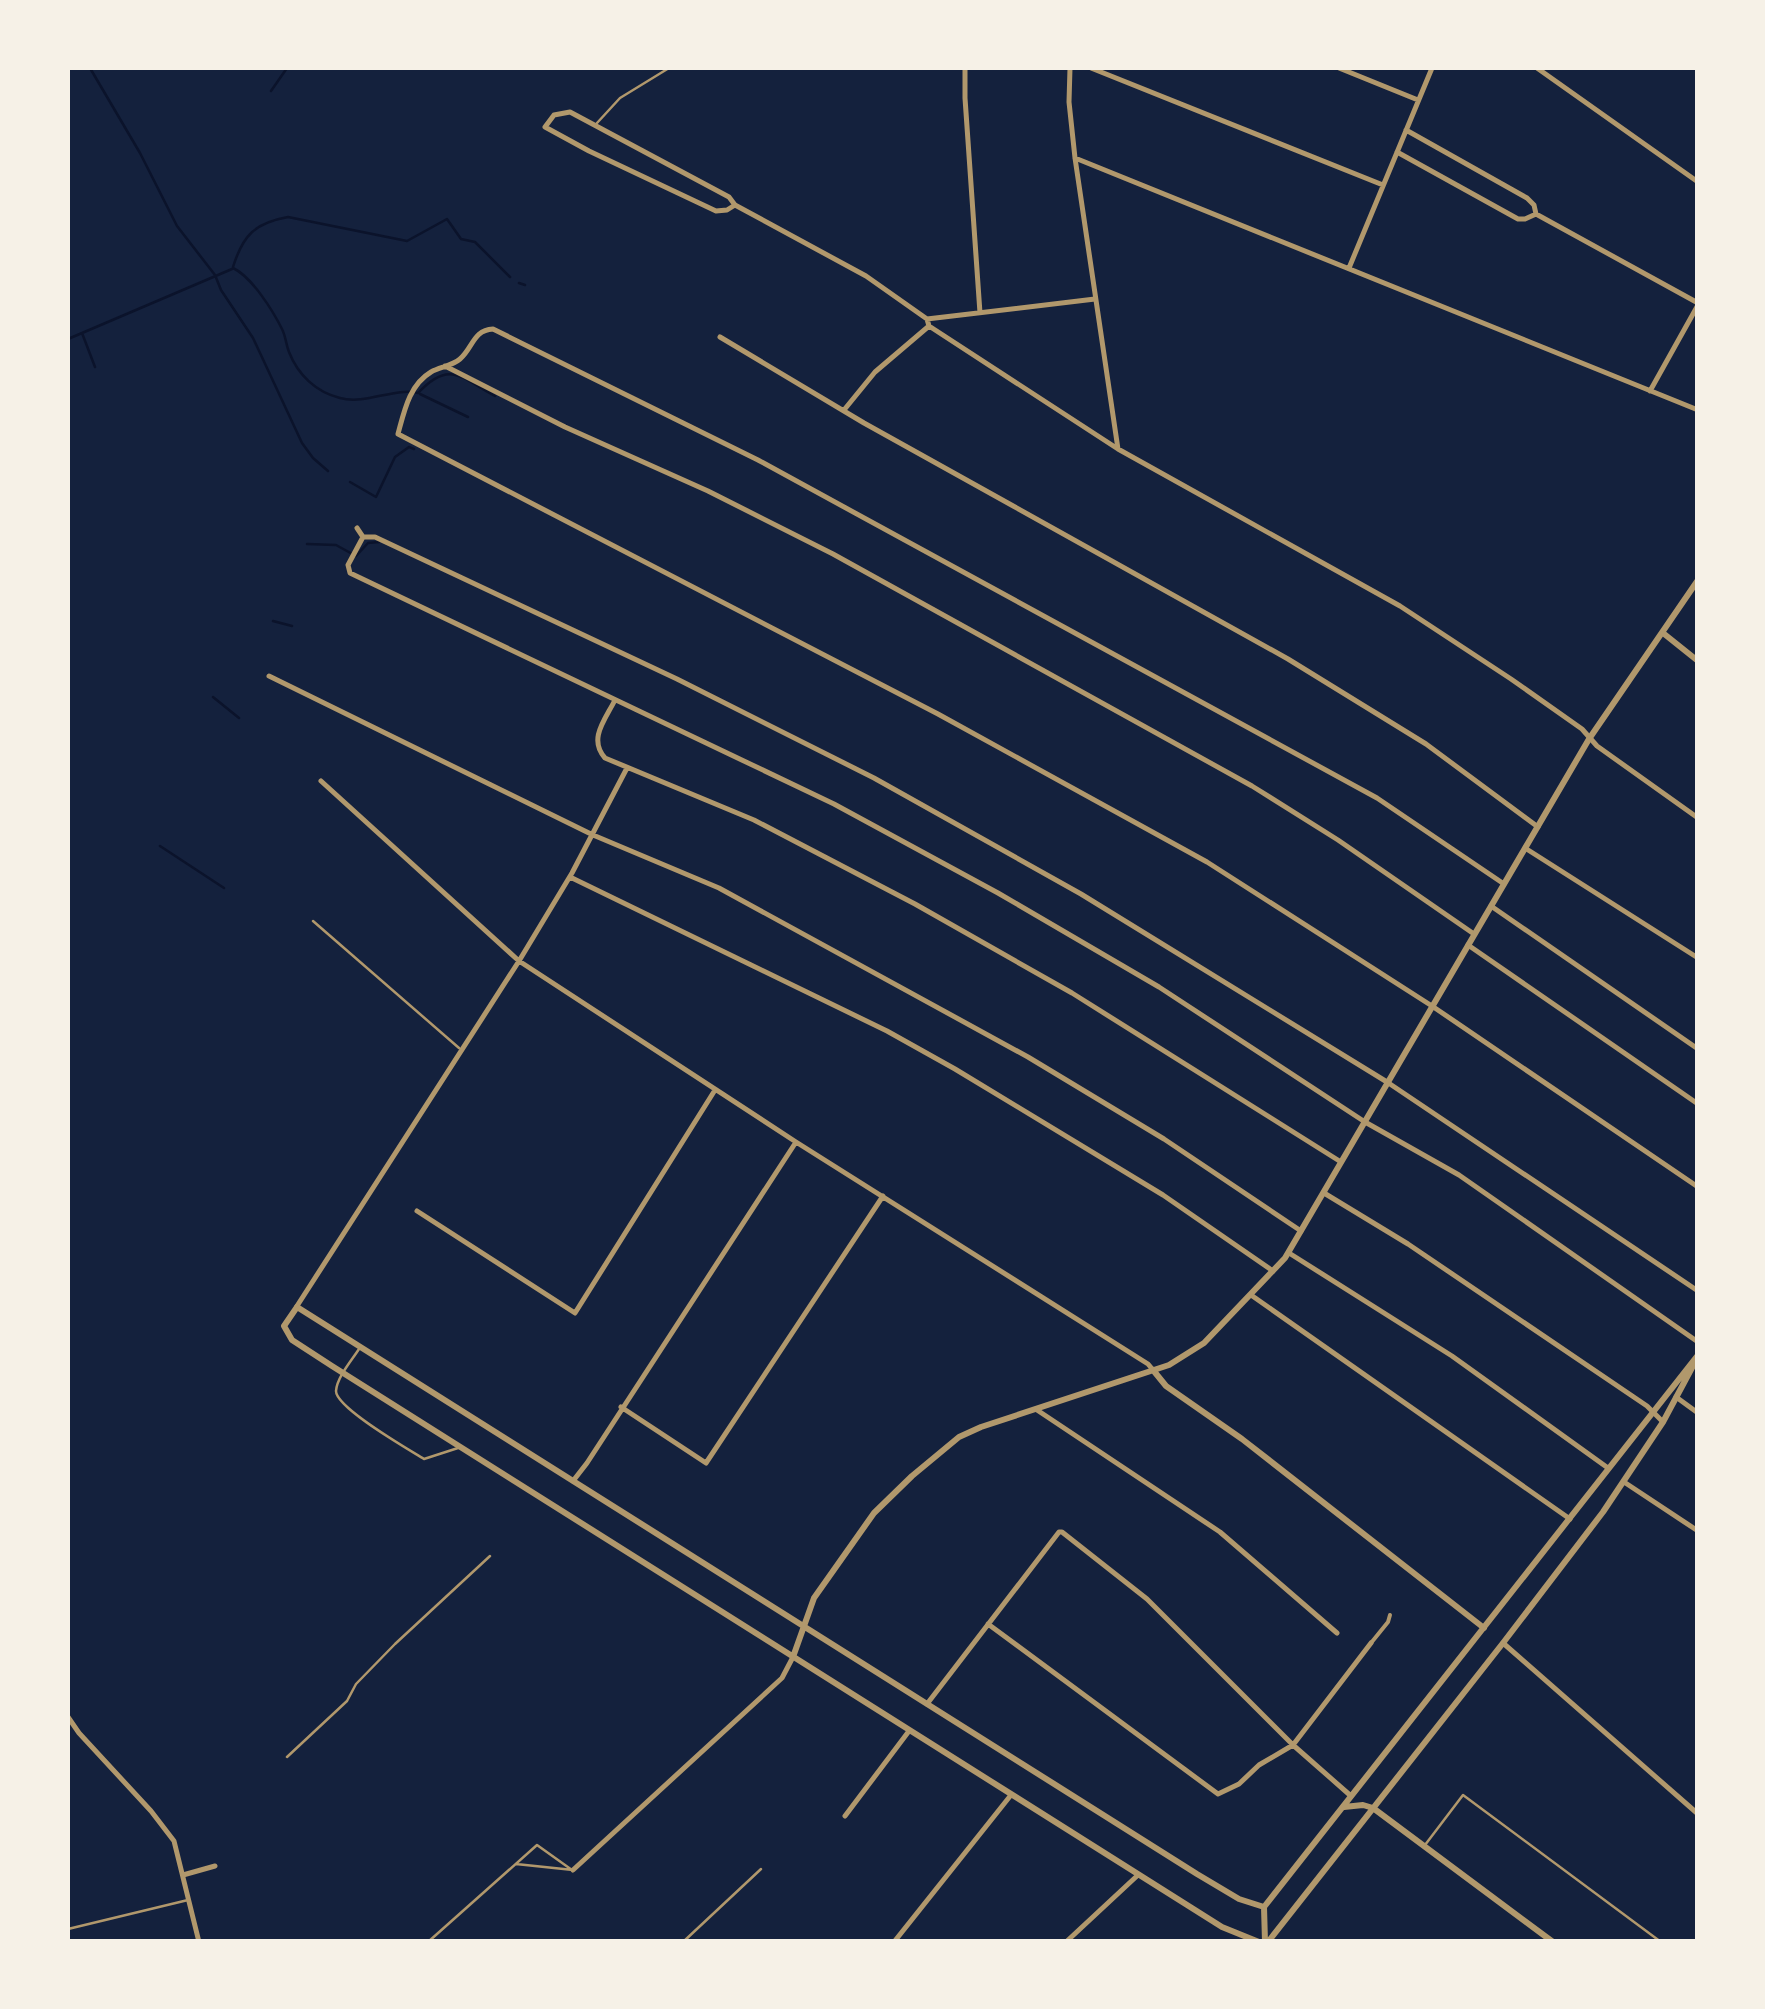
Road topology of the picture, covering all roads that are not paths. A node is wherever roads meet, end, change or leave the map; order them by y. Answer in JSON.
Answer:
{"nodes":[{"id":1,"x":670,"y":68,"type":"edge"},
{"id":2,"x":965,"y":68,"type":"edge"},
{"id":3,"x":1070,"y":68,"type":"edge"},
{"id":4,"x":1091,"y":68,"type":"edge"},
{"id":5,"x":1339,"y":68,"type":"edge"},
{"id":6,"x":1432,"y":68,"type":"edge"},
{"id":7,"x":1537,"y":68,"type":"edge"},
{"id":8,"x":1418,"y":100,"type":"junction"},
{"id":9,"x":596,"y":124,"type":"junction"},
{"id":10,"x":1406,"y":130,"type":"junction"},
{"id":11,"x":1397,"y":152,"type":"junction"},
{"id":12,"x":1074,"y":158,"type":"junction"},
{"id":13,"x":1698,"y":182,"type":"edge"},
{"id":14,"x":1384,"y":185,"type":"junction"},
{"id":15,"x":735,"y":205,"type":"junction"},
{"id":16,"x":1536,"y":214,"type":"junction"},
{"id":17,"x":1349,"y":268,"type":"junction"},
{"id":18,"x":1095,"y":299,"type":"junction"},
{"id":19,"x":1698,"y":304,"type":"edge"},
{"id":20,"x":980,"y":313,"type":"junction"},
{"id":21,"x":928,"y":322,"type":"junction"},
{"id":22,"x":720,"y":337,"type":"dead end"},
{"id":23,"x":445,"y":366,"type":"junction"},
{"id":24,"x":1650,"y":390,"type":"junction"},
{"id":25,"x":844,"y":410,"type":"junction"},
{"id":26,"x":1698,"y":410,"type":"edge"},
{"id":27,"x":1118,"y":449,"type":"junction"},
{"id":28,"x":357,"y":528,"type":"dead end"},
{"id":29,"x":363,"y":536,"type":"junction"},
{"id":30,"x":1698,"y":580,"type":"edge"},
{"id":31,"x":1663,"y":633,"type":"junction"},
{"id":32,"x":1698,"y":661,"type":"edge"},
{"id":33,"x":269,"y":676,"type":"dead end"},
{"id":34,"x":615,"y":700,"type":"junction"},
{"id":35,"x":1590,"y":739,"type":"junction"},
{"id":36,"x":627,"y":768,"type":"junction"},
{"id":37,"x":320,"y":781,"type":"dead end"},
{"id":38,"x":1698,"y":818,"type":"edge"},
{"id":39,"x":1538,"y":827,"type":"junction"},
{"id":40,"x":593,"y":835,"type":"junction"},
{"id":41,"x":1526,"y":848,"type":"junction"},
{"id":42,"x":570,"y":877,"type":"junction"},
{"id":43,"x":1504,"y":884,"type":"junction"},
{"id":44,"x":1492,"y":906,"type":"junction"},
{"id":45,"x":313,"y":921,"type":"dead end"},
{"id":46,"x":1474,"y":935,"type":"junction"},
{"id":47,"x":1468,"y":946,"type":"junction"},
{"id":48,"x":1698,"y":958,"type":"edge"},
{"id":49,"x":519,"y":961,"type":"junction"},
{"id":50,"x":1432,"y":1006,"type":"junction"},
{"id":51,"x":1698,"y":1049,"type":"edge"},
{"id":52,"x":461,"y":1050,"type":"junction"},
{"id":53,"x":1387,"y":1082,"type":"junction"},
{"id":54,"x":716,"y":1090,"type":"junction"},
{"id":55,"x":1698,"y":1104,"type":"edge"},
{"id":56,"x":1366,"y":1122,"type":"junction"},
{"id":57,"x":796,"y":1142,"type":"junction"},
{"id":58,"x":1341,"y":1162,"type":"junction"},
{"id":59,"x":1698,"y":1187,"type":"edge"},
{"id":60,"x":1324,"y":1193,"type":"junction"},
{"id":61,"x":882,"y":1196,"type":"junction"},
{"id":62,"x":417,"y":1211,"type":"dead end"},
{"id":63,"x":1302,"y":1232,"type":"junction"},
{"id":64,"x":1289,"y":1253,"type":"junction"},
{"id":65,"x":1273,"y":1271,"type":"junction"},
{"id":66,"x":1698,"y":1292,"type":"edge"},
{"id":67,"x":1251,"y":1295,"type":"junction"},
{"id":68,"x":297,"y":1306,"type":"junction"},
{"id":69,"x":1698,"y":1342,"type":"edge"},
{"id":70,"x":360,"y":1348,"type":"junction"},
{"id":71,"x":1698,"y":1357,"type":"edge"},
{"id":72,"x":1153,"y":1370,"type":"junction"},
{"id":73,"x":344,"y":1373,"type":"junction"},
{"id":74,"x":1676,"y":1397,"type":"junction"},
{"id":75,"x":621,"y":1408,"type":"junction"},
{"id":76,"x":1038,"y":1410,"type":"junction"},
{"id":77,"x":1652,"y":1412,"type":"junction"},
{"id":78,"x":1698,"y":1414,"type":"edge"},
{"id":79,"x":1663,"y":1422,"type":"junction"},
{"id":80,"x":461,"y":1447,"type":"junction"},
{"id":81,"x":1608,"y":1468,"type":"junction"},
{"id":82,"x":573,"y":1481,"type":"junction"},
{"id":83,"x":1624,"y":1482,"type":"junction"},
{"id":84,"x":1570,"y":1518,"type":"junction"},
{"id":85,"x":1698,"y":1532,"type":"edge"},
{"id":86,"x":490,"y":1556,"type":"dead end"},
{"id":87,"x":1390,"y":1615,"type":"dead end"},
{"id":88,"x":988,"y":1624,"type":"junction"},
{"id":89,"x":804,"y":1626,"type":"junction"},
{"id":90,"x":1484,"y":1628,"type":"junction"},
{"id":91,"x":1337,"y":1633,"type":"dead end"},
{"id":92,"x":1372,"y":1642,"type":"joint"},
{"id":93,"x":1503,"y":1643,"type":"junction"},
{"id":94,"x":793,"y":1657,"type":"junction"},
{"id":95,"x":927,"y":1704,"type":"junction"},
{"id":96,"x":68,"y":1717,"type":"edge"},
{"id":97,"x":910,"y":1732,"type":"junction"},
{"id":98,"x":1293,"y":1745,"type":"junction"},
{"id":99,"x":288,"y":1757,"type":"dead end"},
{"id":100,"x":1010,"y":1795,"type":"junction"},
{"id":101,"x":1351,"y":1796,"type":"junction"},
{"id":102,"x":1342,"y":1807,"type":"junction"},
{"id":103,"x":1373,"y":1808,"type":"junction"},
{"id":104,"x":1698,"y":1814,"type":"edge"},
{"id":105,"x":846,"y":1816,"type":"dead end"},
{"id":106,"x":1425,"y":1845,"type":"junction"},
{"id":107,"x":514,"y":1864,"type":"junction"},
{"id":108,"x":216,"y":1866,"type":"dead end"},
{"id":109,"x":761,"y":1868,"type":"dead end"},
{"id":110,"x":574,"y":1870,"type":"junction"},
{"id":111,"x":183,"y":1875,"type":"junction"},
{"id":112,"x":1138,"y":1876,"type":"junction"},
{"id":113,"x":190,"y":1900,"type":"junction"},
{"id":114,"x":1264,"y":1908,"type":"junction"},
{"id":115,"x":68,"y":1929,"type":"edge"},
{"id":116,"x":199,"y":1942,"type":"edge"},
{"id":117,"x":428,"y":1942,"type":"edge"},
{"id":118,"x":684,"y":1942,"type":"edge"},
{"id":119,"x":894,"y":1942,"type":"edge"},
{"id":120,"x":1066,"y":1942,"type":"edge"},
{"id":121,"x":1264,"y":1942,"type":"edge"},
{"id":122,"x":1553,"y":1942,"type":"edge"},
{"id":123,"x":1661,"y":1942,"type":"edge"}],
"edges":[{"from":1,"to":9,"type":"lane"},
{"from":2,"to":20,"type":"street"},
{"from":3,"to":12,"type":"street"},
{"from":4,"to":14,"type":"street"},
{"from":5,"to":8,"type":"street"},
{"from":6,"to":8,"type":"street"},
{"from":7,"to":13,"type":"street"},
{"from":8,"to":10,"type":"street"},
{"from":9,"to":15,"type":"street"},
{"from":9,"to":15,"type":"street"},
{"from":10,"to":11,"type":"street"},
{"from":10,"to":16,"type":"street"},
{"from":11,"to":14,"type":"street"},
{"from":11,"to":16,"type":"street"},
{"from":12,"to":17,"type":"street"},
{"from":12,"to":18,"type":"street"},
{"from":14,"to":17,"type":"street"},
{"from":15,"to":21,"type":"street"},
{"from":16,"to":19,"type":"street"},
{"from":17,"to":24,"type":"street"},
{"from":18,"to":20,"type":"street"},
{"from":18,"to":27,"type":"street"},
{"from":19,"to":24,"type":"street"},
{"from":20,"to":21,"type":"street"},
{"from":21,"to":25,"type":"street"},
{"from":21,"to":27,"type":"street"},
{"from":22,"to":25,"type":"street"},
{"from":23,"to":43,"type":"street"},
{"from":23,"to":46,"type":"street"},
{"from":23,"to":50,"type":"street"},
{"from":24,"to":26,"type":"street"},
{"from":25,"to":39,"type":"street"},
{"from":27,"to":35,"type":"street"},
{"from":28,"to":29,"type":"street"},
{"from":29,"to":34,"type":"street"},
{"from":29,"to":53,"type":"street"},
{"from":30,"to":31,"type":"street"},
{"from":31,"to":32,"type":"street"},
{"from":31,"to":35,"type":"street"},
{"from":33,"to":40,"type":"street"},
{"from":34,"to":36,"type":"street"},
{"from":34,"to":56,"type":"street"},
{"from":35,"to":38,"type":"street"},
{"from":35,"to":39,"type":"street"},
{"from":36,"to":40,"type":"street"},
{"from":36,"to":58,"type":"street"},
{"from":37,"to":49,"type":"street"},
{"from":39,"to":41,"type":"street"},
{"from":40,"to":42,"type":"street"},
{"from":40,"to":63,"type":"street"},
{"from":41,"to":43,"type":"street"},
{"from":41,"to":48,"type":"street"},
{"from":42,"to":49,"type":"street"},
{"from":42,"to":65,"type":"street"},
{"from":43,"to":44,"type":"street"},
{"from":44,"to":46,"type":"street"},
{"from":44,"to":51,"type":"street"},
{"from":45,"to":52,"type":"lane"},
{"from":46,"to":47,"type":"street"},
{"from":47,"to":50,"type":"street"},
{"from":47,"to":55,"type":"street"},
{"from":49,"to":52,"type":"street"},
{"from":49,"to":54,"type":"street"},
{"from":50,"to":53,"type":"street"},
{"from":50,"to":59,"type":"street"},
{"from":52,"to":68,"type":"street"},
{"from":53,"to":56,"type":"street"},
{"from":53,"to":66,"type":"street"},
{"from":54,"to":57,"type":"street"},
{"from":54,"to":62,"type":"street"},
{"from":56,"to":58,"type":"street"},
{"from":56,"to":69,"type":"street"},
{"from":57,"to":61,"type":"street"},
{"from":57,"to":75,"type":"street"},
{"from":58,"to":60,"type":"street"},
{"from":60,"to":63,"type":"street"},
{"from":60,"to":77,"type":"street"},
{"from":61,"to":72,"type":"street"},
{"from":61,"to":75,"type":"street"},
{"from":63,"to":64,"type":"street"},
{"from":64,"to":65,"type":"street"},
{"from":64,"to":81,"type":"street"},
{"from":65,"to":67,"type":"street"},
{"from":67,"to":72,"type":"street"},
{"from":67,"to":84,"type":"street"},
{"from":68,"to":70,"type":"street"},
{"from":68,"to":73,"type":"street"},
{"from":70,"to":73,"type":"lane"},
{"from":70,"to":82,"type":"street"},
{"from":71,"to":74,"type":"street"},
{"from":71,"to":77,"type":"street"},
{"from":72,"to":76,"type":"street"},
{"from":72,"to":90,"type":"street"},
{"from":73,"to":80,"type":"street"},
{"from":73,"to":80,"type":"lane"},
{"from":74,"to":78,"type":"street"},
{"from":74,"to":79,"type":"street"},
{"from":75,"to":82,"type":"street"},
{"from":76,"to":89,"type":"street"},
{"from":76,"to":91,"type":"street"},
{"from":77,"to":79,"type":"street"},
{"from":77,"to":81,"type":"street"},
{"from":79,"to":83,"type":"street"},
{"from":80,"to":94,"type":"street"},
{"from":81,"to":84,"type":"street"},
{"from":82,"to":89,"type":"street"},
{"from":83,"to":85,"type":"street"},
{"from":83,"to":93,"type":"street"},
{"from":84,"to":90,"type":"street"},
{"from":86,"to":99,"type":"lane"},
{"from":87,"to":92,"type":"street"},
{"from":88,"to":95,"type":"street"},
{"from":88,"to":98,"type":"street"},
{"from":88,"to":98,"type":"street"},
{"from":89,"to":94,"type":"street"},
{"from":89,"to":95,"type":"street"},
{"from":90,"to":101,"type":"street"},
{"from":92,"to":98,"type":"street"},
{"from":93,"to":103,"type":"street"},
{"from":93,"to":104,"type":"street"},
{"from":94,"to":97,"type":"street"},
{"from":94,"to":110,"type":"street"},
{"from":95,"to":114,"type":"street"},
{"from":96,"to":111,"type":"street"},
{"from":97,"to":100,"type":"street"},
{"from":97,"to":105,"type":"street"},
{"from":98,"to":101,"type":"street"},
{"from":100,"to":112,"type":"street"},
{"from":100,"to":119,"type":"street"},
{"from":101,"to":102,"type":"street"},
{"from":102,"to":103,"type":"street"},
{"from":102,"to":114,"type":"street"},
{"from":103,"to":106,"type":"street"},
{"from":103,"to":121,"type":"street"},
{"from":106,"to":122,"type":"street"},
{"from":106,"to":123,"type":"lane"},
{"from":107,"to":110,"type":"lane"},
{"from":107,"to":110,"type":"lane"},
{"from":107,"to":117,"type":"lane"},
{"from":108,"to":111,"type":"street"},
{"from":109,"to":118,"type":"lane"},
{"from":111,"to":113,"type":"street"},
{"from":112,"to":120,"type":"street"},
{"from":112,"to":121,"type":"street"},
{"from":113,"to":115,"type":"lane"},
{"from":113,"to":116,"type":"street"},
{"from":114,"to":121,"type":"street"}]}
